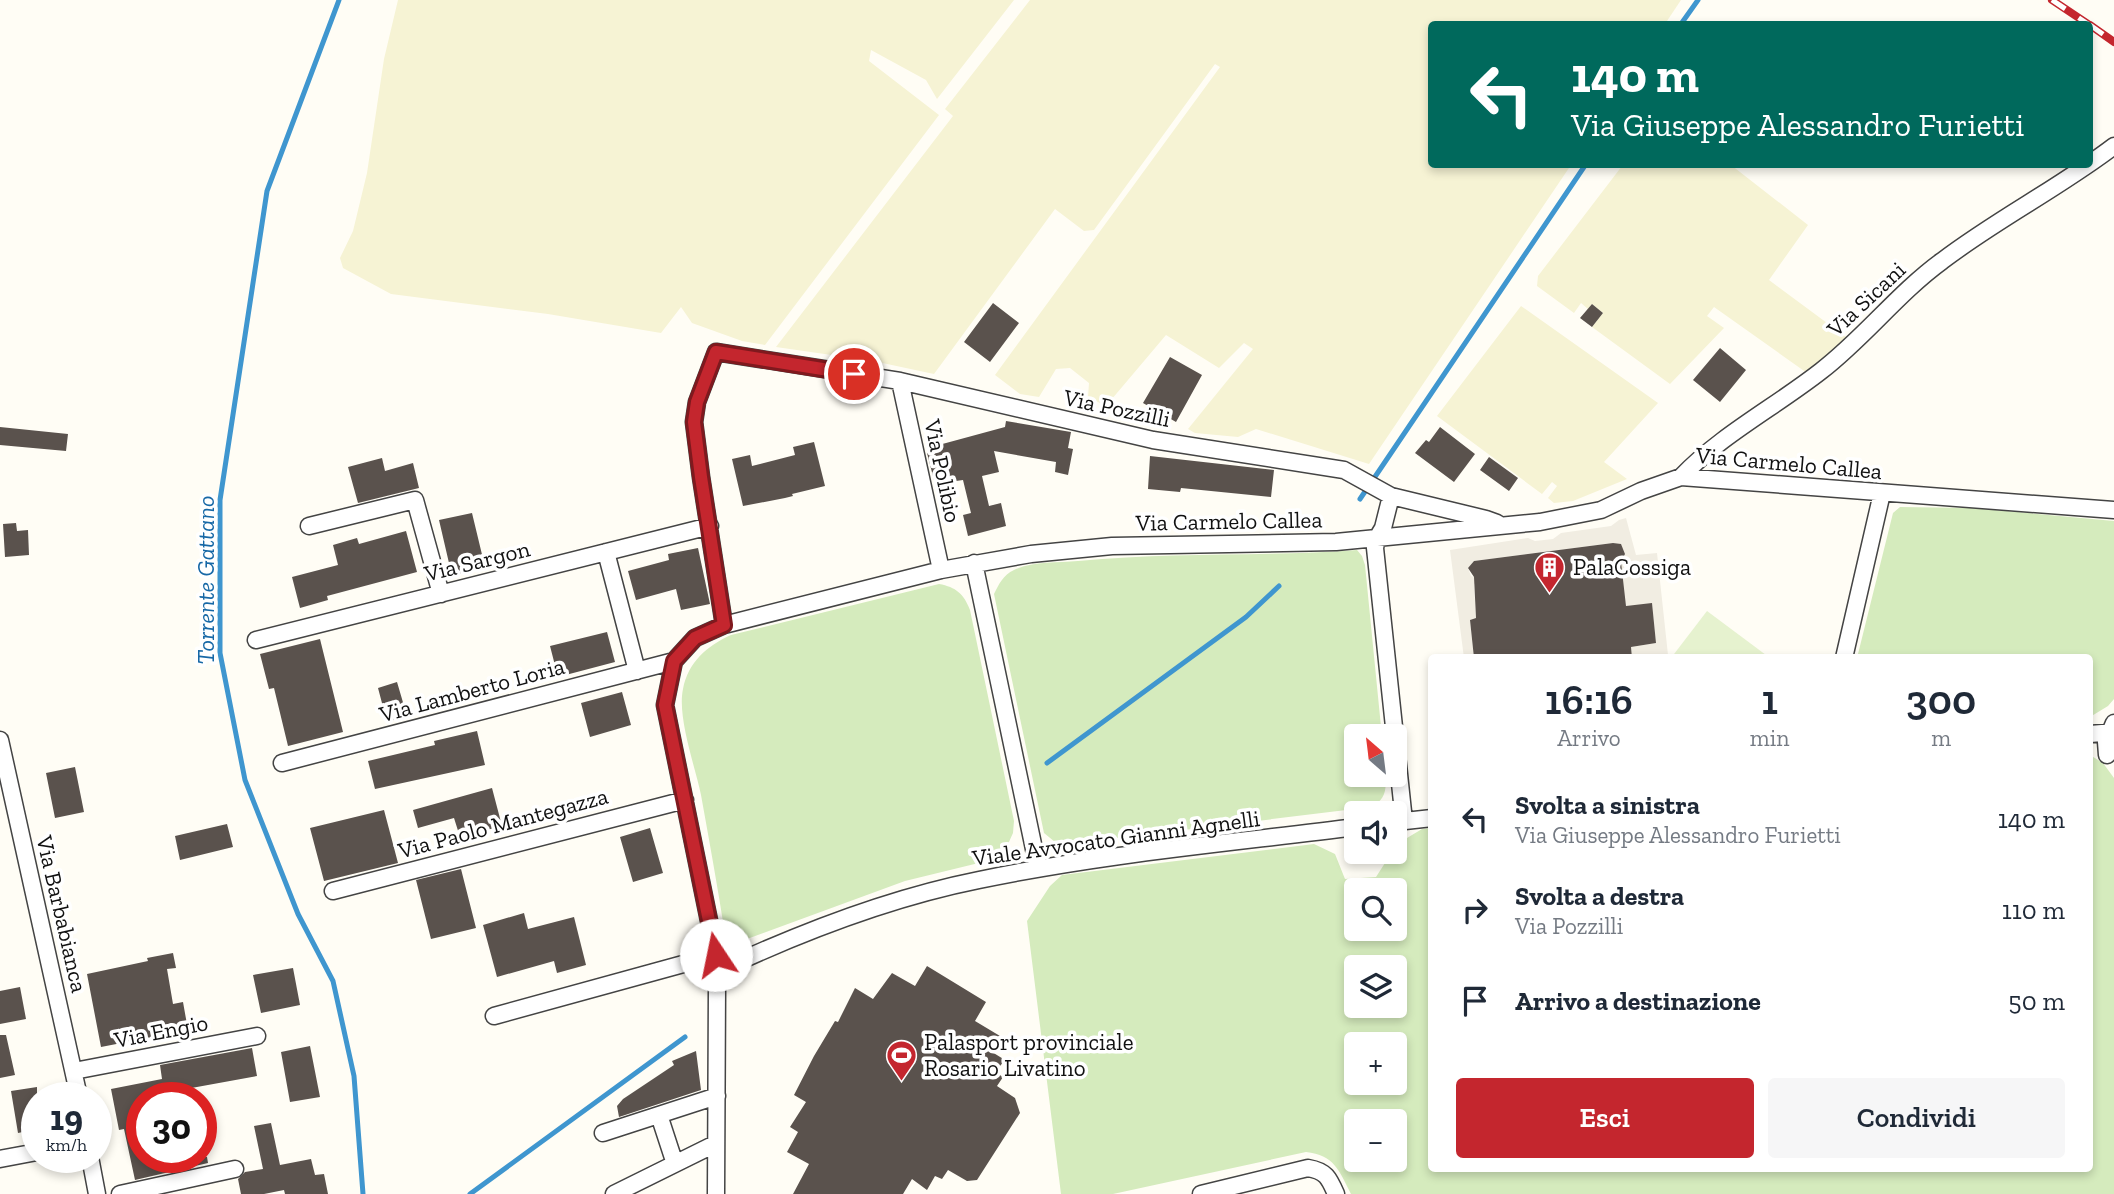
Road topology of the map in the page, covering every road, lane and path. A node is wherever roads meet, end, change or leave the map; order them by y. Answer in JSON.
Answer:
{"nodes":[{"id":1,"x":2114,"y":146,"type":"edge"},
{"id":2,"x":2093,"y":162,"type":"edge"},
{"id":3,"x":2085,"y":168,"type":"edge"},
{"id":4,"x":900,"y":381,"type":"junction"},
{"id":5,"x":1681,"y":477,"type":"junction"},
{"id":6,"x":1882,"y":493,"type":"junction"},
{"id":7,"x":1391,"y":496,"type":"junction"},
{"id":8,"x":2114,"y":510,"type":"edge"},
{"id":9,"x":309,"y":526,"type":"dead end"},
{"id":10,"x":710,"y":526,"type":"junction"},
{"id":11,"x":1502,"y":526,"type":"junction"},
{"id":12,"x":1377,"y":538,"type":"junction"},
{"id":13,"x":606,"y":552,"type":"junction"},
{"id":14,"x":974,"y":563,"type":"junction"},
{"id":15,"x":941,"y":570,"type":"junction"},
{"id":16,"x":441,"y":594,"type":"junction"},
{"id":17,"x":724,"y":625,"type":"junction"},
{"id":18,"x":256,"y":640,"type":"dead end"},
{"id":19,"x":1845,"y":654,"type":"edge"},
{"id":20,"x":674,"y":661,"type":"junction"},
{"id":21,"x":637,"y":671,"type":"junction"},
{"id":22,"x":2112,"y":729,"type":"edge"},
{"id":23,"x":2093,"y":733,"type":"edge"},
{"id":24,"x":0,"y":740,"type":"edge"},
{"id":25,"x":2093,"y":750,"type":"edge"},
{"id":26,"x":2110,"y":758,"type":"edge"},
{"id":27,"x":282,"y":764,"type":"dead end"},
{"id":28,"x":684,"y":800,"type":"junction"},
{"id":29,"x":1397,"y":801,"type":"edge"},
{"id":30,"x":1428,"y":818,"type":"edge"},
{"id":31,"x":1407,"y":821,"type":"edge"},
{"id":32,"x":1344,"y":829,"type":"edge"},
{"id":33,"x":1038,"y":868,"type":"junction"},
{"id":34,"x":333,"y":891,"type":"dead end"},
{"id":35,"x":716,"y":955,"type":"junction"},
{"id":36,"x":729,"y":966,"type":"junction"},
{"id":37,"x":494,"y":1016,"type":"dead end"},
{"id":38,"x":257,"y":1036,"type":"dead end"},
{"id":39,"x":74,"y":1071,"type":"junction"},
{"id":40,"x":76,"y":1082,"type":"edge"},
{"id":41,"x":717,"y":1096,"type":"junction"},
{"id":42,"x":659,"y":1115,"type":"junction"},
{"id":43,"x":603,"y":1133,"type":"dead end"},
{"id":44,"x":715,"y":1144,"type":"junction"},
{"id":45,"x":21,"y":1155,"type":"edge"},
{"id":46,"x":0,"y":1159,"type":"edge"},
{"id":47,"x":675,"y":1164,"type":"junction"},
{"id":48,"x":235,"y":1169,"type":"dead end"},
{"id":49,"x":93,"y":1173,"type":"edge"},
{"id":50,"x":1251,"y":1188,"type":"edge"},
{"id":51,"x":97,"y":1194,"type":"edge"},
{"id":52,"x":120,"y":1194,"type":"edge"},
{"id":53,"x":614,"y":1194,"type":"edge"},
{"id":54,"x":716,"y":1194,"type":"edge"},
{"id":55,"x":1200,"y":1194,"type":"edge"},
{"id":56,"x":1336,"y":1194,"type":"edge"}],
"edges":[{"from":1,"to":2,"type":"street","name":"Via Sicani"},
{"from":3,"to":5,"type":"street","name":"Via Sicani"},
{"from":4,"to":7,"type":"street","name":"Via Pozzilli"},
{"from":4,"to":10,"type":"street","name":"Via Pozzilli"},
{"from":4,"to":15,"type":"street","name":"Via Polibio"},
{"from":5,"to":6,"type":"street","name":"Via Carmelo Callea"},
{"from":5,"to":11,"type":"street","name":"Via Carmelo Callea"},
{"from":6,"to":8,"type":"street","name":"Via Carmelo Callea"},
{"from":6,"to":19,"type":"street"},
{"from":7,"to":11,"type":"street","name":"Via Pozzilli"},
{"from":7,"to":12,"type":"street"},
{"from":9,"to":16,"type":"street"},
{"from":10,"to":13,"type":"street","name":"Via Sargon"},
{"from":10,"to":17,"type":"street"},
{"from":11,"to":12,"type":"street","name":"Via Carmelo Callea"},
{"from":12,"to":14,"type":"street","name":"Via Carmelo Callea"},
{"from":12,"to":29,"type":"street"},
{"from":13,"to":16,"type":"street","name":"Via Sargon"},
{"from":13,"to":21,"type":"street"},
{"from":14,"to":15,"type":"street","name":"Via Carmelo Callea"},
{"from":14,"to":33,"type":"street"},
{"from":15,"to":17,"type":"street","name":"Via Carmelo Callea"},
{"from":16,"to":18,"type":"street","name":"Via Sargon"},
{"from":17,"to":20,"type":"street","name":"Via Carmelo Callea"},
{"from":20,"to":21,"type":"street","name":"Via Lamberto Loria"},
{"from":20,"to":28,"type":"street"},
{"from":21,"to":27,"type":"street","name":"Via Lamberto Loria"},
{"from":22,"to":23,"type":"street"},
{"from":22,"to":26,"type":"street"},
{"from":24,"to":39,"type":"street","name":"Via Barbabianca"},
{"from":25,"to":26,"type":"street"},
{"from":28,"to":34,"type":"street","name":"Via Paolo Mantegazza"},
{"from":28,"to":35,"type":"street"},
{"from":30,"to":31,"type":"street"},
{"from":32,"to":33,"type":"street","name":"Viale Avvocato Gianni Agnelli"},
{"from":33,"to":36,"type":"street","name":"Viale Avvocato Gianni Agnelli"},
{"from":35,"to":36,"type":"street"},
{"from":35,"to":37,"type":"street"},
{"from":36,"to":41,"type":"street"},
{"from":38,"to":39,"type":"street","name":"Via Engio"},
{"from":39,"to":40,"type":"street","name":"Via Barbabianca"},
{"from":41,"to":42,"type":"street"},
{"from":41,"to":44,"type":"street"},
{"from":42,"to":43,"type":"street"},
{"from":42,"to":47,"type":"street"},
{"from":44,"to":47,"type":"street"},
{"from":44,"to":54,"type":"street"},
{"from":45,"to":46,"type":"street"},
{"from":47,"to":53,"type":"street"},
{"from":48,"to":52,"type":"street"},
{"from":49,"to":51,"type":"street"},
{"from":50,"to":55,"type":"street"},
{"from":50,"to":56,"type":"street"}]}
